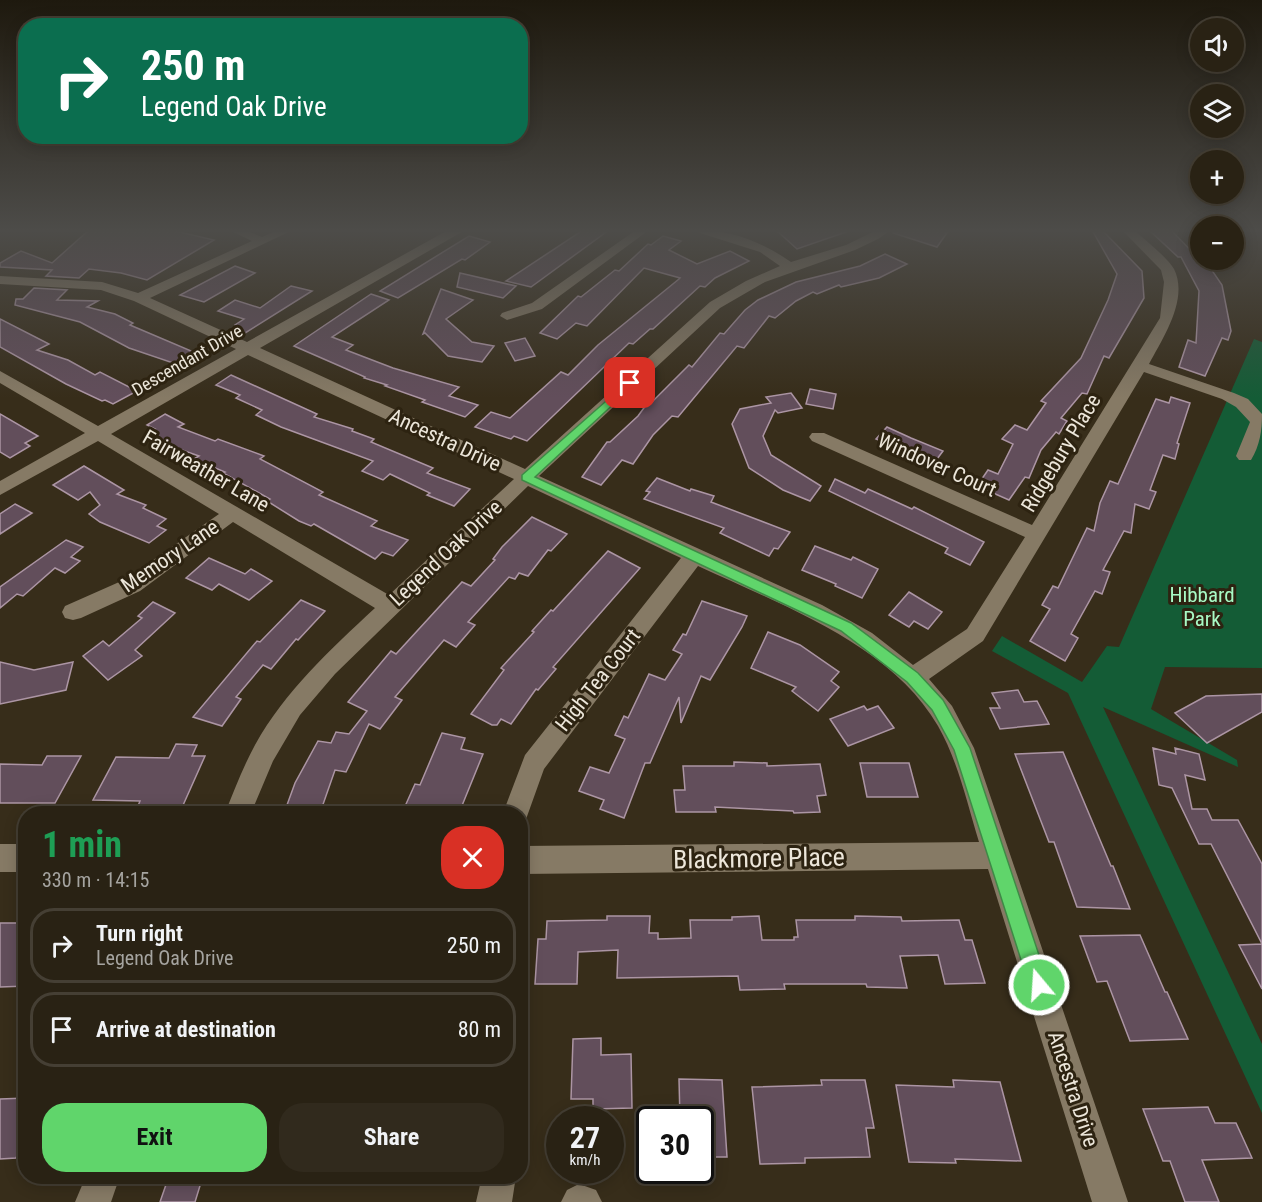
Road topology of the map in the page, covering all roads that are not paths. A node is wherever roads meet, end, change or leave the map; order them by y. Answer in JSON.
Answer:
{"nodes":[{"id":1,"x":102,"y":286,"type":"edge"},
{"id":2,"x":165,"y":286,"type":"edge"},
{"id":3,"x":356,"y":286,"type":"edge"},
{"id":4,"x":565,"y":286,"type":"edge"},
{"id":5,"x":746,"y":286,"type":"edge"},
{"id":6,"x":1171,"y":286,"type":"edge"},
{"id":7,"x":139,"y":298,"type":"junction"},
{"id":8,"x":507,"y":316,"type":"dead end"},
{"id":9,"x":246,"y":348,"type":"junction"},
{"id":10,"x":1140,"y":366,"type":"junction"},
{"id":11,"x":0,"y":376,"type":"edge"},
{"id":12,"x":97,"y":434,"type":"junction"},
{"id":13,"x":818,"y":437,"type":"dead end"},
{"id":14,"x":1245,"y":456,"type":"dead end"},
{"id":15,"x":527,"y":477,"type":"junction"},
{"id":16,"x":0,"y":489,"type":"edge"},
{"id":17,"x":233,"y":513,"type":"junction"},
{"id":18,"x":1038,"y":535,"type":"junction"},
{"id":19,"x":695,"y":555,"type":"junction"},
{"id":20,"x":390,"y":606,"type":"junction"},
{"id":21,"x":73,"y":612,"type":"dead end"},
{"id":22,"x":913,"y":677,"type":"junction"},
{"id":23,"x":241,"y":806,"type":"edge"},
{"id":24,"x":519,"y":806,"type":"edge"},
{"id":25,"x":997,"y":855,"type":"junction"},
{"id":26,"x":0,"y":858,"type":"edge"},
{"id":27,"x":18,"y":858,"type":"edge"},
{"id":28,"x":528,"y":860,"type":"edge"},
{"id":29,"x":100,"y":1184,"type":"edge"},
{"id":30,"x":497,"y":1184,"type":"edge"},
{"id":31,"x":93,"y":1202,"type":"edge"},
{"id":32,"x":494,"y":1202,"type":"edge"},
{"id":33,"x":579,"y":1202,"type":"edge"},
{"id":34,"x":584,"y":1202,"type":"edge"},
{"id":35,"x":1110,"y":1202,"type":"edge"}],
"edges":[{"from":1,"to":7,"type":"street","name":"Ancestra Drive"},
{"from":2,"to":7,"type":"street"},
{"from":3,"to":9,"type":"street","name":"Descendant Drive"},
{"from":4,"to":8,"type":"street"},
{"from":5,"to":15,"type":"street","name":"Legend Oak Drive"},
{"from":6,"to":10,"type":"street","name":"Ridgebury Place"},
{"from":7,"to":9,"type":"street","name":"Ancestra Drive"},
{"from":9,"to":12,"type":"street","name":"Descendant Drive"},
{"from":9,"to":15,"type":"street","name":"Ancestra Drive"},
{"from":10,"to":14,"type":"street"},
{"from":10,"to":18,"type":"street","name":"Ridgebury Place"},
{"from":11,"to":12,"type":"street","name":"Fairweather Lane"},
{"from":12,"to":16,"type":"street","name":"Descendant Drive"},
{"from":12,"to":17,"type":"street","name":"Fairweather Lane"},
{"from":13,"to":18,"type":"street","name":"Windover Court"},
{"from":15,"to":19,"type":"street","name":"Ancestra Drive"},
{"from":15,"to":20,"type":"street","name":"Legend Oak Drive"},
{"from":17,"to":20,"type":"street","name":"Fairweather Lane"},
{"from":17,"to":21,"type":"street","name":"Memory Lane"},
{"from":18,"to":22,"type":"street","name":"Ridgebury Place"},
{"from":19,"to":22,"type":"street","name":"Ancestra Drive"},
{"from":19,"to":24,"type":"street","name":"High Tea Court"},
{"from":20,"to":23,"type":"street","name":"Legend Oak Drive"},
{"from":22,"to":25,"type":"street","name":"Ancestra Drive"},
{"from":25,"to":28,"type":"street","name":"Blackmore Place"},
{"from":25,"to":35,"type":"street","name":"Ancestra Drive"},
{"from":26,"to":27,"type":"street"},
{"from":29,"to":31,"type":"street"},
{"from":30,"to":32,"type":"street"},
{"from":33,"to":34,"type":"street"}]}
